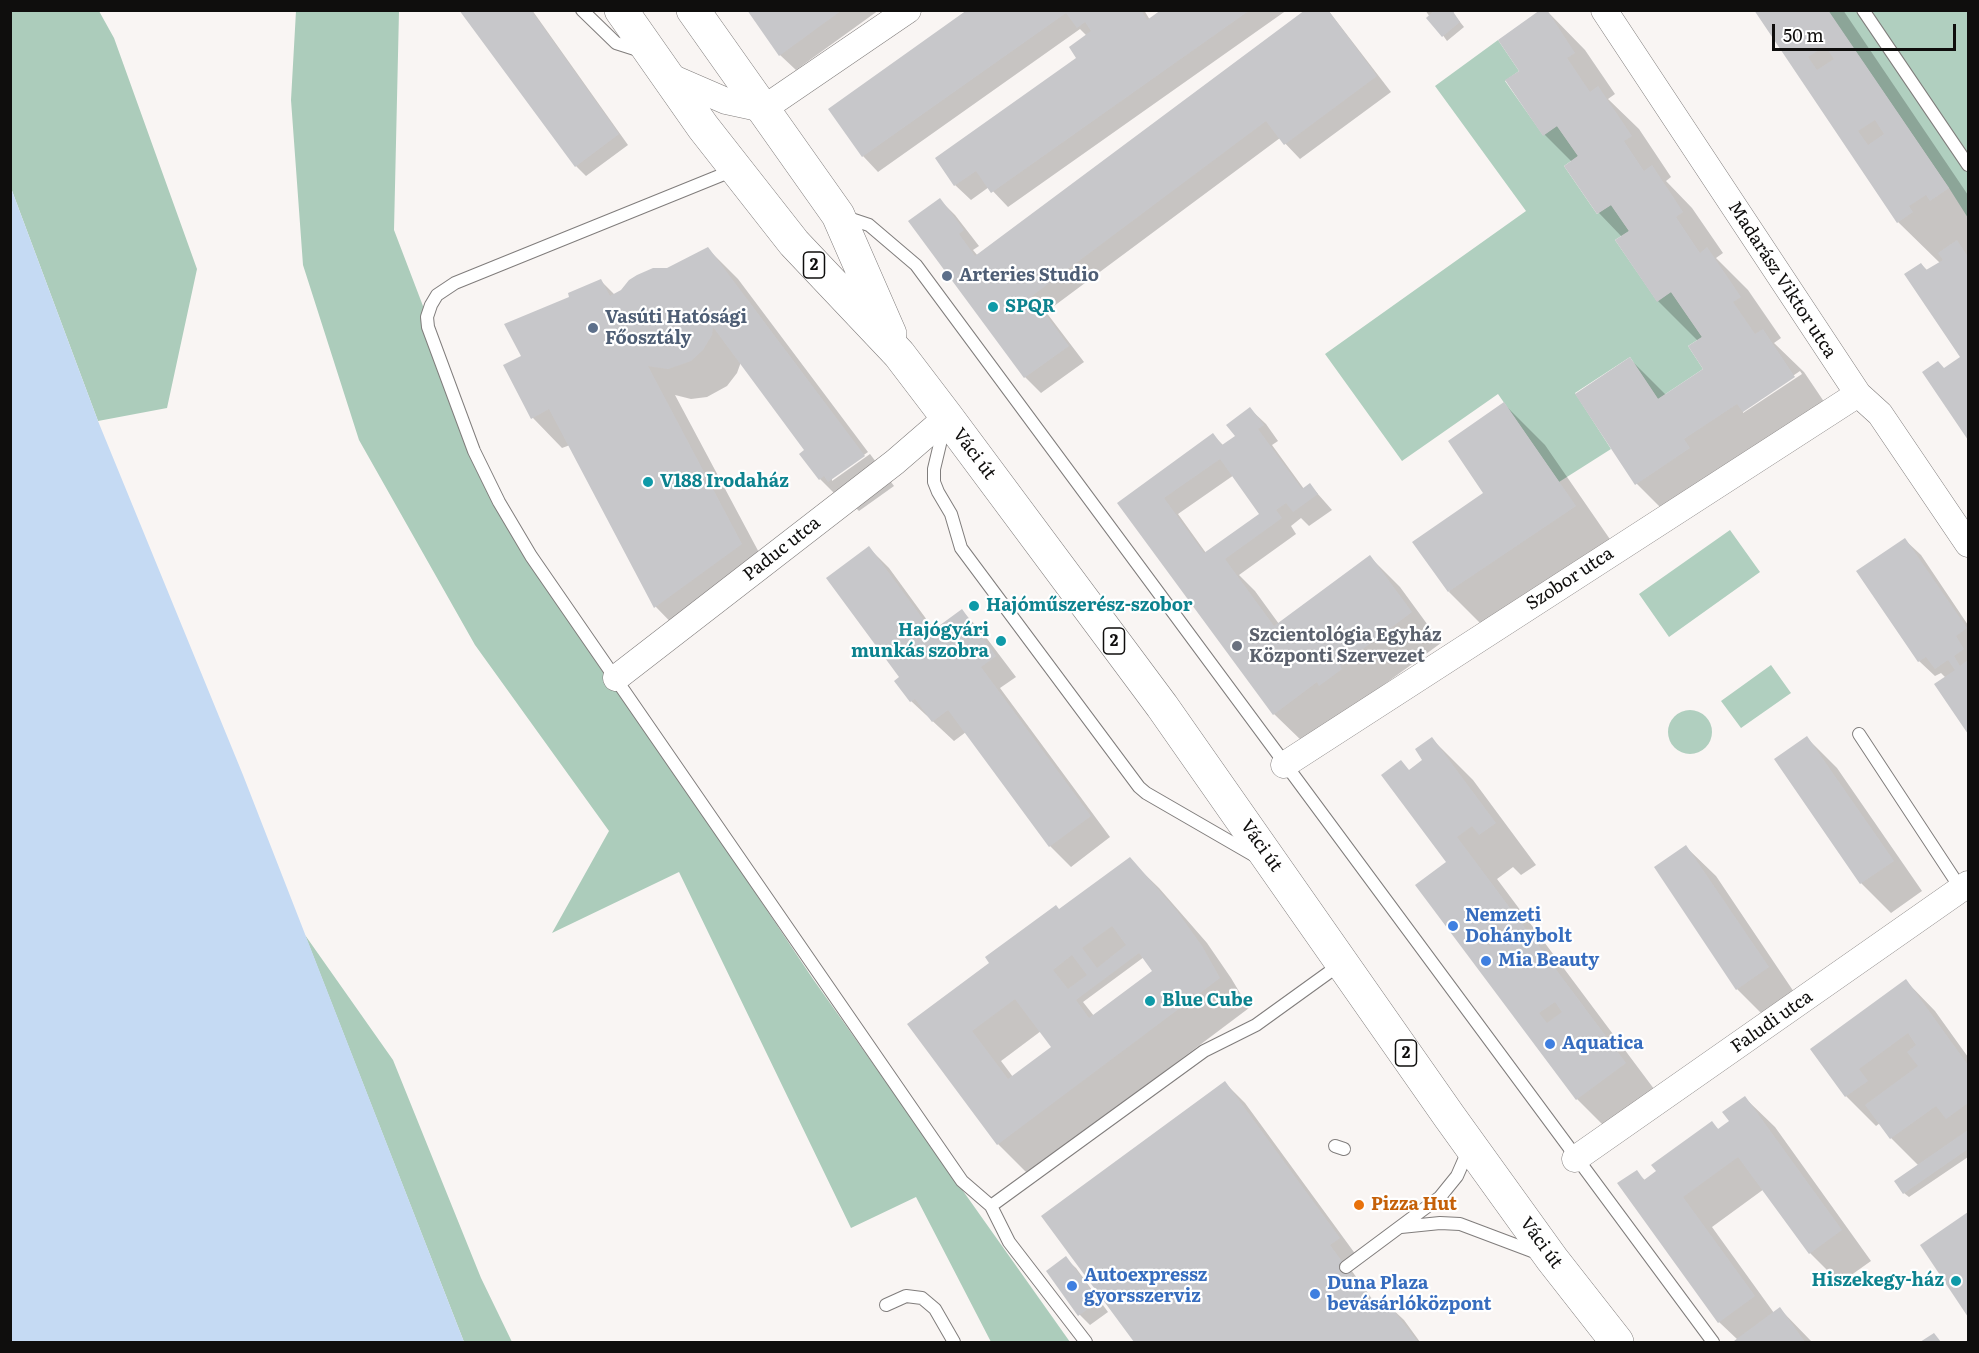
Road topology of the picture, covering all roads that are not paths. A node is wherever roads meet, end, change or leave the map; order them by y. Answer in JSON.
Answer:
{"nodes":[{"id":1,"x":582,"y":10,"type":"edge"},
{"id":2,"x":621,"y":10,"type":"edge"},
{"id":3,"x":693,"y":10,"type":"edge"},
{"id":4,"x":908,"y":10,"type":"edge"},
{"id":5,"x":1604,"y":10,"type":"edge"},
{"id":6,"x":1863,"y":10,"type":"edge"},
{"id":7,"x":659,"y":65,"type":"junction"},
{"id":8,"x":763,"y":109,"type":"junction"},
{"id":9,"x":1968,"y":165,"type":"edge"},
{"id":10,"x":736,"y":169,"type":"junction"},
{"id":11,"x":838,"y":215,"type":"junction"},
{"id":12,"x":899,"y":354,"type":"junction"},
{"id":13,"x":1858,"y":394,"type":"junction"},
{"id":14,"x":947,"y":417,"type":"junction"},
{"id":15,"x":1968,"y":544,"type":"edge"},
{"id":16,"x":616,"y":678,"type":"junction"},
{"id":17,"x":1859,"y":734,"type":"dead end"},
{"id":18,"x":1284,"y":765,"type":"junction"},
{"id":19,"x":1277,"y":868,"type":"junction"},
{"id":20,"x":1965,"y":887,"type":"edge"},
{"id":21,"x":1343,"y":962,"type":"junction"},
{"id":22,"x":1470,"y":1144,"type":"junction"},
{"id":23,"x":1575,"y":1159,"type":"junction"},
{"id":24,"x":991,"y":1206,"type":"junction"},
{"id":25,"x":1400,"y":1227,"type":"junction"},
{"id":26,"x":1552,"y":1258,"type":"junction"},
{"id":27,"x":1346,"y":1266,"type":"dead end"},
{"id":28,"x":886,"y":1305,"type":"dead end"},
{"id":29,"x":954,"y":1342,"type":"edge"},
{"id":30,"x":1086,"y":1342,"type":"edge"},
{"id":31,"x":1617,"y":1342,"type":"edge"},
{"id":32,"x":1713,"y":1342,"type":"edge"}],
"edges":[{"from":1,"to":7,"type":"lane"},
{"from":2,"to":7,"type":"main road","name":"Váci út","number":"2"},
{"from":3,"to":8,"type":"main road","name":"Váci út","number":"2"},
{"from":4,"to":8,"type":"street"},
{"from":5,"to":13,"type":"street","name":"Madarász Viktor utca"},
{"from":6,"to":9,"type":"lane"},
{"from":7,"to":8,"type":"street"},
{"from":7,"to":10,"type":"main road","name":"Váci út","number":"2"},
{"from":8,"to":11,"type":"main road","name":"Váci út","number":"2"},
{"from":10,"to":12,"type":"main road","name":"Váci út","number":"2"},
{"from":10,"to":16,"type":"lane"},
{"from":11,"to":12,"type":"main road","name":"Váci út","number":"2"},
{"from":11,"to":18,"type":"lane"},
{"from":12,"to":14,"type":"main road","name":"Váci út","number":"2"},
{"from":13,"to":15,"type":"street","name":"Madarász Viktor utca"},
{"from":13,"to":18,"type":"street","name":"Szobor utca"},
{"from":14,"to":16,"type":"street","name":"Paduc utca"},
{"from":14,"to":19,"type":"main road","name":"Váci út","number":"2"},
{"from":14,"to":19,"type":"lane"},
{"from":16,"to":24,"type":"lane"},
{"from":17,"to":20,"type":"lane"},
{"from":18,"to":23,"type":"lane"},
{"from":19,"to":21,"type":"main road","name":"Váci út","number":"2"},
{"from":20,"to":23,"type":"street","name":"Faludi utca"},
{"from":21,"to":22,"type":"main road","name":"Váci út","number":"2"},
{"from":21,"to":24,"type":"lane"},
{"from":22,"to":25,"type":"lane"},
{"from":22,"to":26,"type":"main road","name":"Váci út","number":"2"},
{"from":23,"to":32,"type":"lane"},
{"from":24,"to":30,"type":"lane"},
{"from":25,"to":26,"type":"lane"},
{"from":25,"to":27,"type":"lane"},
{"from":26,"to":31,"type":"main road","name":"Váci út","number":"2"},
{"from":28,"to":29,"type":"lane"}]}
